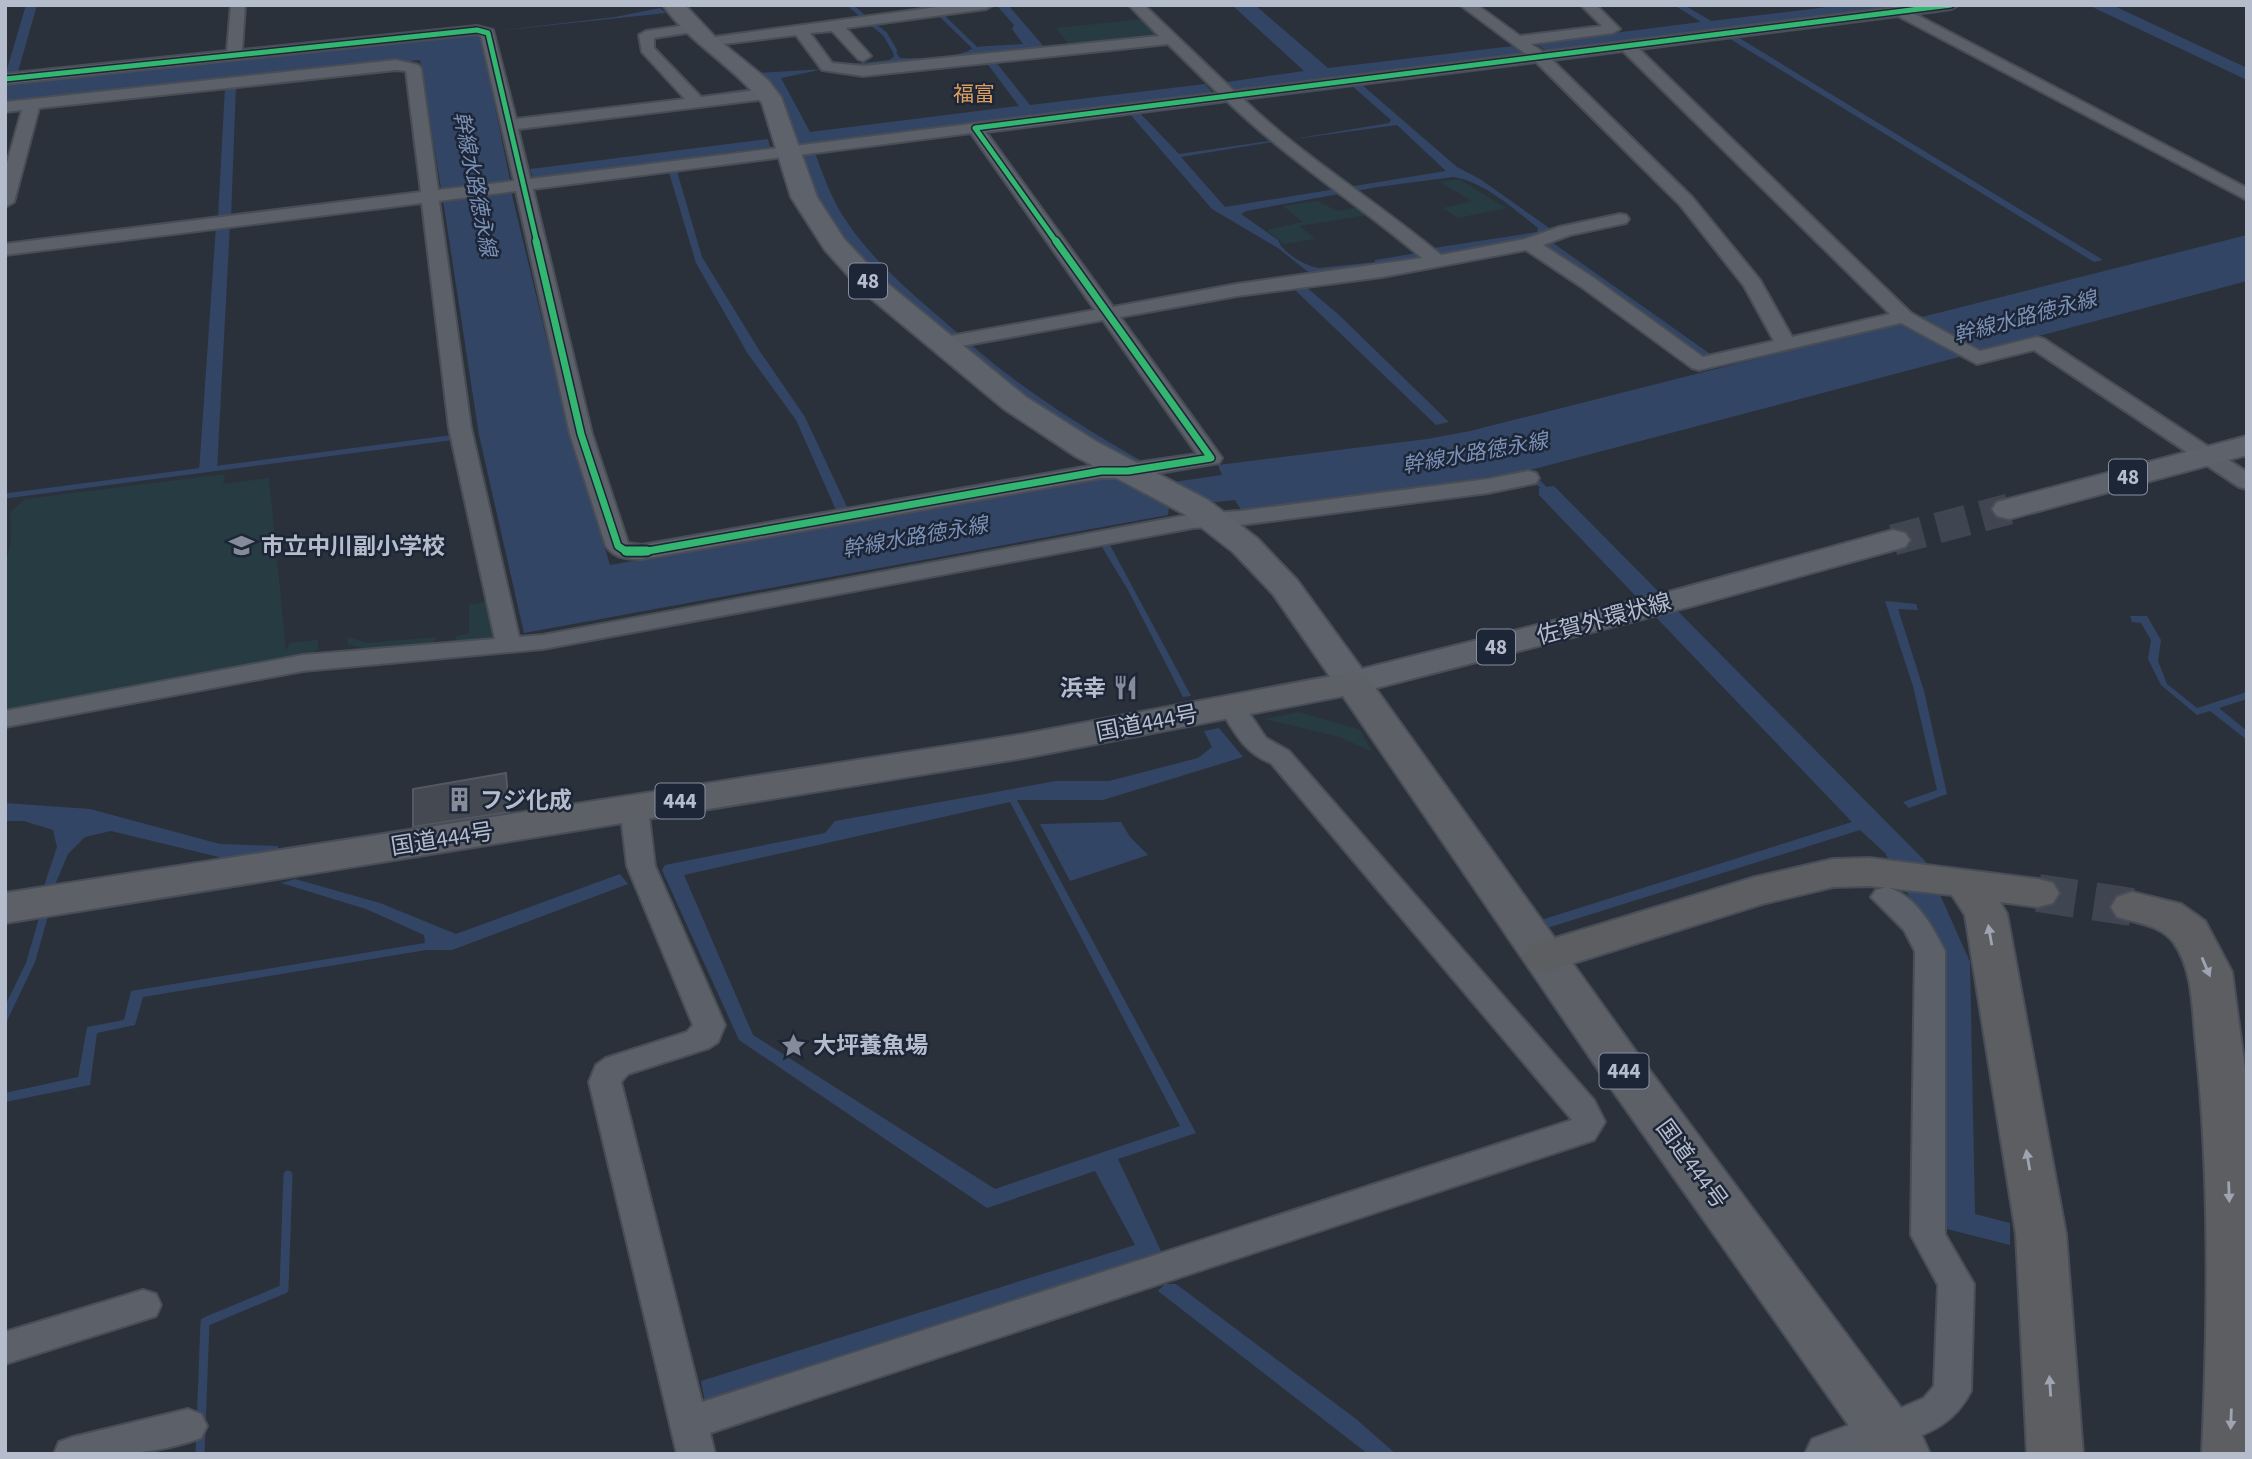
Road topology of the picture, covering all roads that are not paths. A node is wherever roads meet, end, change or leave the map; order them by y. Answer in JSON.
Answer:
{"nodes":[{"id":1,"x":237,"y":5,"type":"edge"},
{"id":2,"x":673,"y":5,"type":"edge"},
{"id":3,"x":891,"y":5,"type":"edge"},
{"id":4,"x":986,"y":5,"type":"edge"},
{"id":5,"x":1136,"y":5,"type":"edge"},
{"id":6,"x":1468,"y":5,"type":"edge"},
{"id":7,"x":1588,"y":5,"type":"edge"},
{"id":8,"x":1951,"y":5,"type":"edge"},
{"id":9,"x":1894,"y":8,"type":"edge"},
{"id":10,"x":903,"y":16,"type":"junction"},
{"id":11,"x":830,"y":26,"type":"junction"},
{"id":12,"x":800,"y":30,"type":"junction"},
{"id":13,"x":701,"y":35,"type":"junction"},
{"id":14,"x":1170,"y":39,"type":"junction"},
{"id":15,"x":1517,"y":41,"type":"junction"},
{"id":16,"x":1627,"y":47,"type":"junction"},
{"id":17,"x":234,"y":55,"type":"junction"},
{"id":18,"x":863,"y":56,"type":"dead end"},
{"id":19,"x":1540,"y":57,"type":"junction"},
{"id":20,"x":5,"y":79,"type":"edge"},
{"id":21,"x":766,"y":94,"type":"junction"},
{"id":22,"x":1228,"y":96,"type":"junction"},
{"id":23,"x":697,"y":102,"type":"junction"},
{"id":24,"x":32,"y":104,"type":"junction"},
{"id":25,"x":5,"y":107,"type":"edge"},
{"id":26,"x":508,"y":125,"type":"junction"},
{"id":27,"x":975,"y":128,"type":"junction"},
{"id":28,"x":788,"y":150,"type":"junction"},
{"id":29,"x":522,"y":184,"type":"junction"},
{"id":30,"x":2247,"y":195,"type":"edge"},
{"id":31,"x":429,"y":196,"type":"junction"},
{"id":32,"x":5,"y":202,"type":"edge"},
{"id":33,"x":1620,"y":219,"type":"dead end"},
{"id":34,"x":1529,"y":244,"type":"junction"},
{"id":35,"x":5,"y":250,"type":"edge"},
{"id":36,"x":1430,"y":255,"type":"junction"},
{"id":37,"x":1108,"y":313,"type":"junction"},
{"id":38,"x":1913,"y":322,"type":"junction"},
{"id":39,"x":945,"y":343,"type":"junction"},
{"id":40,"x":1786,"y":344,"type":"junction"},
{"id":41,"x":2247,"y":446,"type":"edge"},
{"id":42,"x":2208,"y":456,"type":"junction"},
{"id":43,"x":1138,"y":476,"type":"junction"},
{"id":44,"x":1528,"y":478,"type":"dead end"},
{"id":45,"x":2247,"y":482,"type":"edge"},
{"id":46,"x":2009,"y":509,"type":"tunnel mouth"},
{"id":47,"x":1204,"y":513,"type":"junction"},
{"id":48,"x":1893,"y":540,"type":"tunnel mouth"},
{"id":49,"x":509,"y":646,"type":"junction"},
{"id":50,"x":1353,"y":683,"type":"junction"},
{"id":51,"x":1232,"y":707,"type":"junction"},
{"id":52,"x":5,"y":719,"type":"edge"},
{"id":53,"x":634,"y":808,"type":"junction"},
{"id":54,"x":1965,"y":882,"type":"junction"},
{"id":55,"x":2038,"y":893,"type":"tunnel mouth"},
{"id":56,"x":1886,"y":897,"type":"dead end"},
{"id":57,"x":2132,"y":907,"type":"tunnel mouth"},
{"id":58,"x":5,"y":908,"type":"edge"},
{"id":59,"x":1545,"y":957,"type":"junction"},
{"id":60,"x":142,"y":1305,"type":"dead end"},
{"id":61,"x":5,"y":1348,"type":"edge"},
{"id":62,"x":188,"y":1426,"type":"dead end"},
{"id":63,"x":693,"y":1438,"type":"edge"},
{"id":64,"x":1894,"y":1443,"type":"edge"},
{"id":65,"x":73,"y":1454,"type":"edge"},
{"id":66,"x":1829,"y":1454,"type":"edge"},
{"id":67,"x":2054,"y":1454,"type":"edge"},
{"id":68,"x":2230,"y":1454,"type":"edge"}],
"edges":[{"from":1,"to":17,"type":"street"},
{"from":2,"to":13,"type":"main road","number":"48"},
{"from":3,"to":10,"type":"street"},
{"from":4,"to":10,"type":"street"},
{"from":5,"to":14,"type":"street"},
{"from":6,"to":15,"type":"street"},
{"from":7,"to":15,"type":"street"},
{"from":8,"to":9,"type":"street"},
{"from":9,"to":16,"type":"street"},
{"from":9,"to":30,"type":"street"},
{"from":10,"to":11,"type":"street"},
{"from":11,"to":12,"type":"street"},
{"from":11,"to":18,"type":"street"},
{"from":12,"to":13,"type":"street"},
{"from":12,"to":14,"type":"street"},
{"from":13,"to":21,"type":"main road","number":"48"},
{"from":13,"to":23,"type":"street"},
{"from":14,"to":22,"type":"street"},
{"from":15,"to":19,"type":"street"},
{"from":16,"to":19,"type":"street"},
{"from":16,"to":38,"type":"street"},
{"from":17,"to":20,"type":"street"},
{"from":17,"to":26,"type":"street"},
{"from":19,"to":22,"type":"street"},
{"from":19,"to":40,"type":"street"},
{"from":21,"to":23,"type":"street"},
{"from":21,"to":28,"type":"main road","number":"48"},
{"from":22,"to":27,"type":"street"},
{"from":22,"to":36,"type":"street"},
{"from":23,"to":26,"type":"street"},
{"from":24,"to":25,"type":"street"},
{"from":24,"to":31,"type":"street"},
{"from":24,"to":32,"type":"street"},
{"from":26,"to":29,"type":"street"},
{"from":27,"to":28,"type":"street"},
{"from":27,"to":37,"type":"street"},
{"from":28,"to":29,"type":"street"},
{"from":28,"to":39,"type":"main road","number":"48"},
{"from":29,"to":31,"type":"street"},
{"from":29,"to":43,"type":"street"},
{"from":31,"to":35,"type":"street"},
{"from":31,"to":49,"type":"street"},
{"from":33,"to":34,"type":"street"},
{"from":34,"to":36,"type":"street"},
{"from":34,"to":40,"type":"street"},
{"from":36,"to":37,"type":"street"},
{"from":37,"to":39,"type":"street"},
{"from":37,"to":43,"type":"street"},
{"from":38,"to":40,"type":"street"},
{"from":38,"to":42,"type":"street"},
{"from":39,"to":43,"type":"main road","number":"48"},
{"from":41,"to":42,"type":"main road","number":"48"},
{"from":42,"to":45,"type":"street"},
{"from":42,"to":46,"type":"main road","number":"48"},
{"from":43,"to":47,"type":"main road","number":"48"},
{"from":44,"to":47,"type":"street"},
{"from":47,"to":49,"type":"street"},
{"from":47,"to":50,"type":"main road","number":"48"},
{"from":48,"to":50,"type":"main road","name":"佐賀外環状線","number":"48"},
{"from":49,"to":52,"type":"street"},
{"from":50,"to":51,"type":"highway","name":"国道444号","number":"444"},
{"from":50,"to":59,"type":"highway","name":"国道444号","number":"444"},
{"from":51,"to":53,"type":"highway","name":"国道444号","number":"444"},
{"from":51,"to":63,"type":"street"},
{"from":53,"to":58,"type":"highway","name":"国道444号","number":"444"},
{"from":53,"to":63,"type":"street"},
{"from":54,"to":55,"type":"highway"},
{"from":54,"to":59,"type":"highway"},
{"from":67,"to":54,"type":"highway","one_way":true},
{"from":56,"to":64,"type":"street"},
{"from":57,"to":68,"type":"highway","one_way":true},
{"from":59,"to":64,"type":"highway","name":"国道444号","number":"444"},
{"from":60,"to":61,"type":"street"},
{"from":62,"to":65,"type":"street"},
{"from":64,"to":66,"type":"street"}]}
